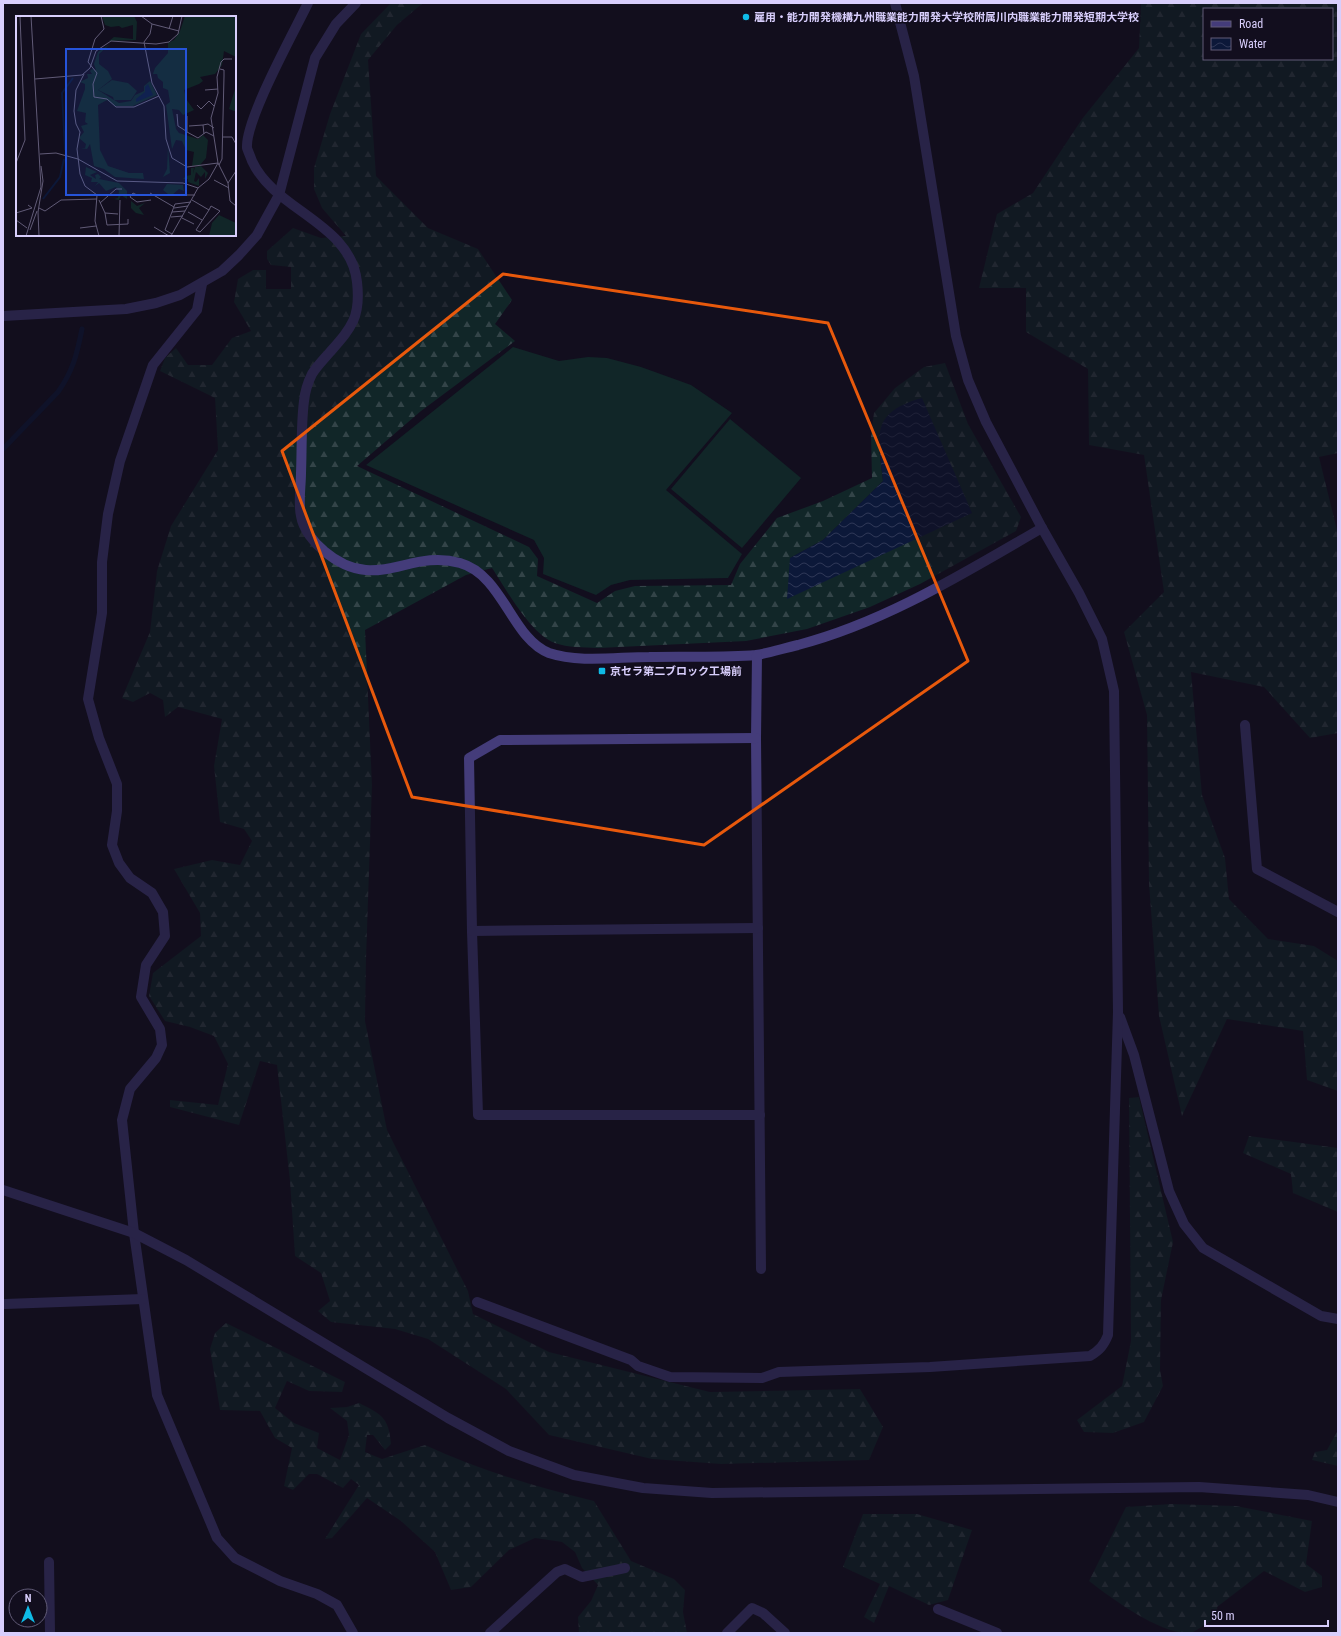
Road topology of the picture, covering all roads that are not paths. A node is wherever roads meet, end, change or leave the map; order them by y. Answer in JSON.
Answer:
{"nodes":[{"id":1,"x":308,"y":3,"type":"edge"},
{"id":2,"x":356,"y":3,"type":"edge"},
{"id":3,"x":895,"y":3,"type":"edge"},
{"id":4,"x":279,"y":195,"type":"junction"},
{"id":5,"x":202,"y":284,"type":"junction"},
{"id":6,"x":3,"y":316,"type":"edge"},
{"id":7,"x":1042,"y":528,"type":"junction"},
{"id":8,"x":757,"y":655,"type":"junction"},
{"id":9,"x":1245,"y":725,"type":"dead end"},
{"id":10,"x":756,"y":738,"type":"junction"},
{"id":11,"x":1338,"y":912,"type":"edge"},
{"id":12,"x":758,"y":928,"type":"junction"},
{"id":13,"x":472,"y":931,"type":"junction"},
{"id":14,"x":1118,"y":1012,"type":"junction"},
{"id":15,"x":760,"y":1115,"type":"junction"},
{"id":16,"x":3,"y":1190,"type":"edge"},
{"id":17,"x":134,"y":1233,"type":"junction"},
{"id":18,"x":761,"y":1269,"type":"dead end"},
{"id":19,"x":143,"y":1299,"type":"junction"},
{"id":20,"x":477,"y":1302,"type":"dead end"},
{"id":21,"x":5,"y":1304,"type":"dead end"},
{"id":22,"x":1338,"y":1319,"type":"edge"},
{"id":23,"x":1338,"y":1502,"type":"edge"},
{"id":24,"x":49,"y":1562,"type":"dead end"},
{"id":25,"x":625,"y":1568,"type":"dead end"},
{"id":26,"x":938,"y":1609,"type":"dead end"},
{"id":27,"x":50,"y":1633,"type":"edge"},
{"id":28,"x":353,"y":1633,"type":"edge"},
{"id":29,"x":490,"y":1633,"type":"edge"},
{"id":30,"x":727,"y":1633,"type":"edge"},
{"id":31,"x":785,"y":1633,"type":"edge"},
{"id":32,"x":997,"y":1633,"type":"edge"}],
"edges":[{"from":1,"to":4,"type":"street"},
{"from":2,"to":4,"type":"street"},
{"from":3,"to":7,"type":"street"},
{"from":4,"to":5,"type":"street"},
{"from":4,"to":8,"type":"street"},
{"from":5,"to":6,"type":"street"},
{"from":5,"to":17,"type":"street"},
{"from":7,"to":8,"type":"street"},
{"from":7,"to":14,"type":"street"},
{"from":8,"to":10,"type":"street"},
{"from":9,"to":11,"type":"street"},
{"from":10,"to":12,"type":"street"},
{"from":10,"to":13,"type":"street"},
{"from":12,"to":13,"type":"street"},
{"from":12,"to":15,"type":"street"},
{"from":13,"to":15,"type":"street"},
{"from":14,"to":20,"type":"street"},
{"from":14,"to":22,"type":"street"},
{"from":15,"to":18,"type":"street"},
{"from":16,"to":17,"type":"street"},
{"from":17,"to":19,"type":"street"},
{"from":17,"to":23,"type":"street"},
{"from":19,"to":21,"type":"street"},
{"from":19,"to":28,"type":"street"},
{"from":24,"to":27,"type":"street"},
{"from":25,"to":29,"type":"street"},
{"from":26,"to":32,"type":"street"},
{"from":30,"to":31,"type":"street"}]}
